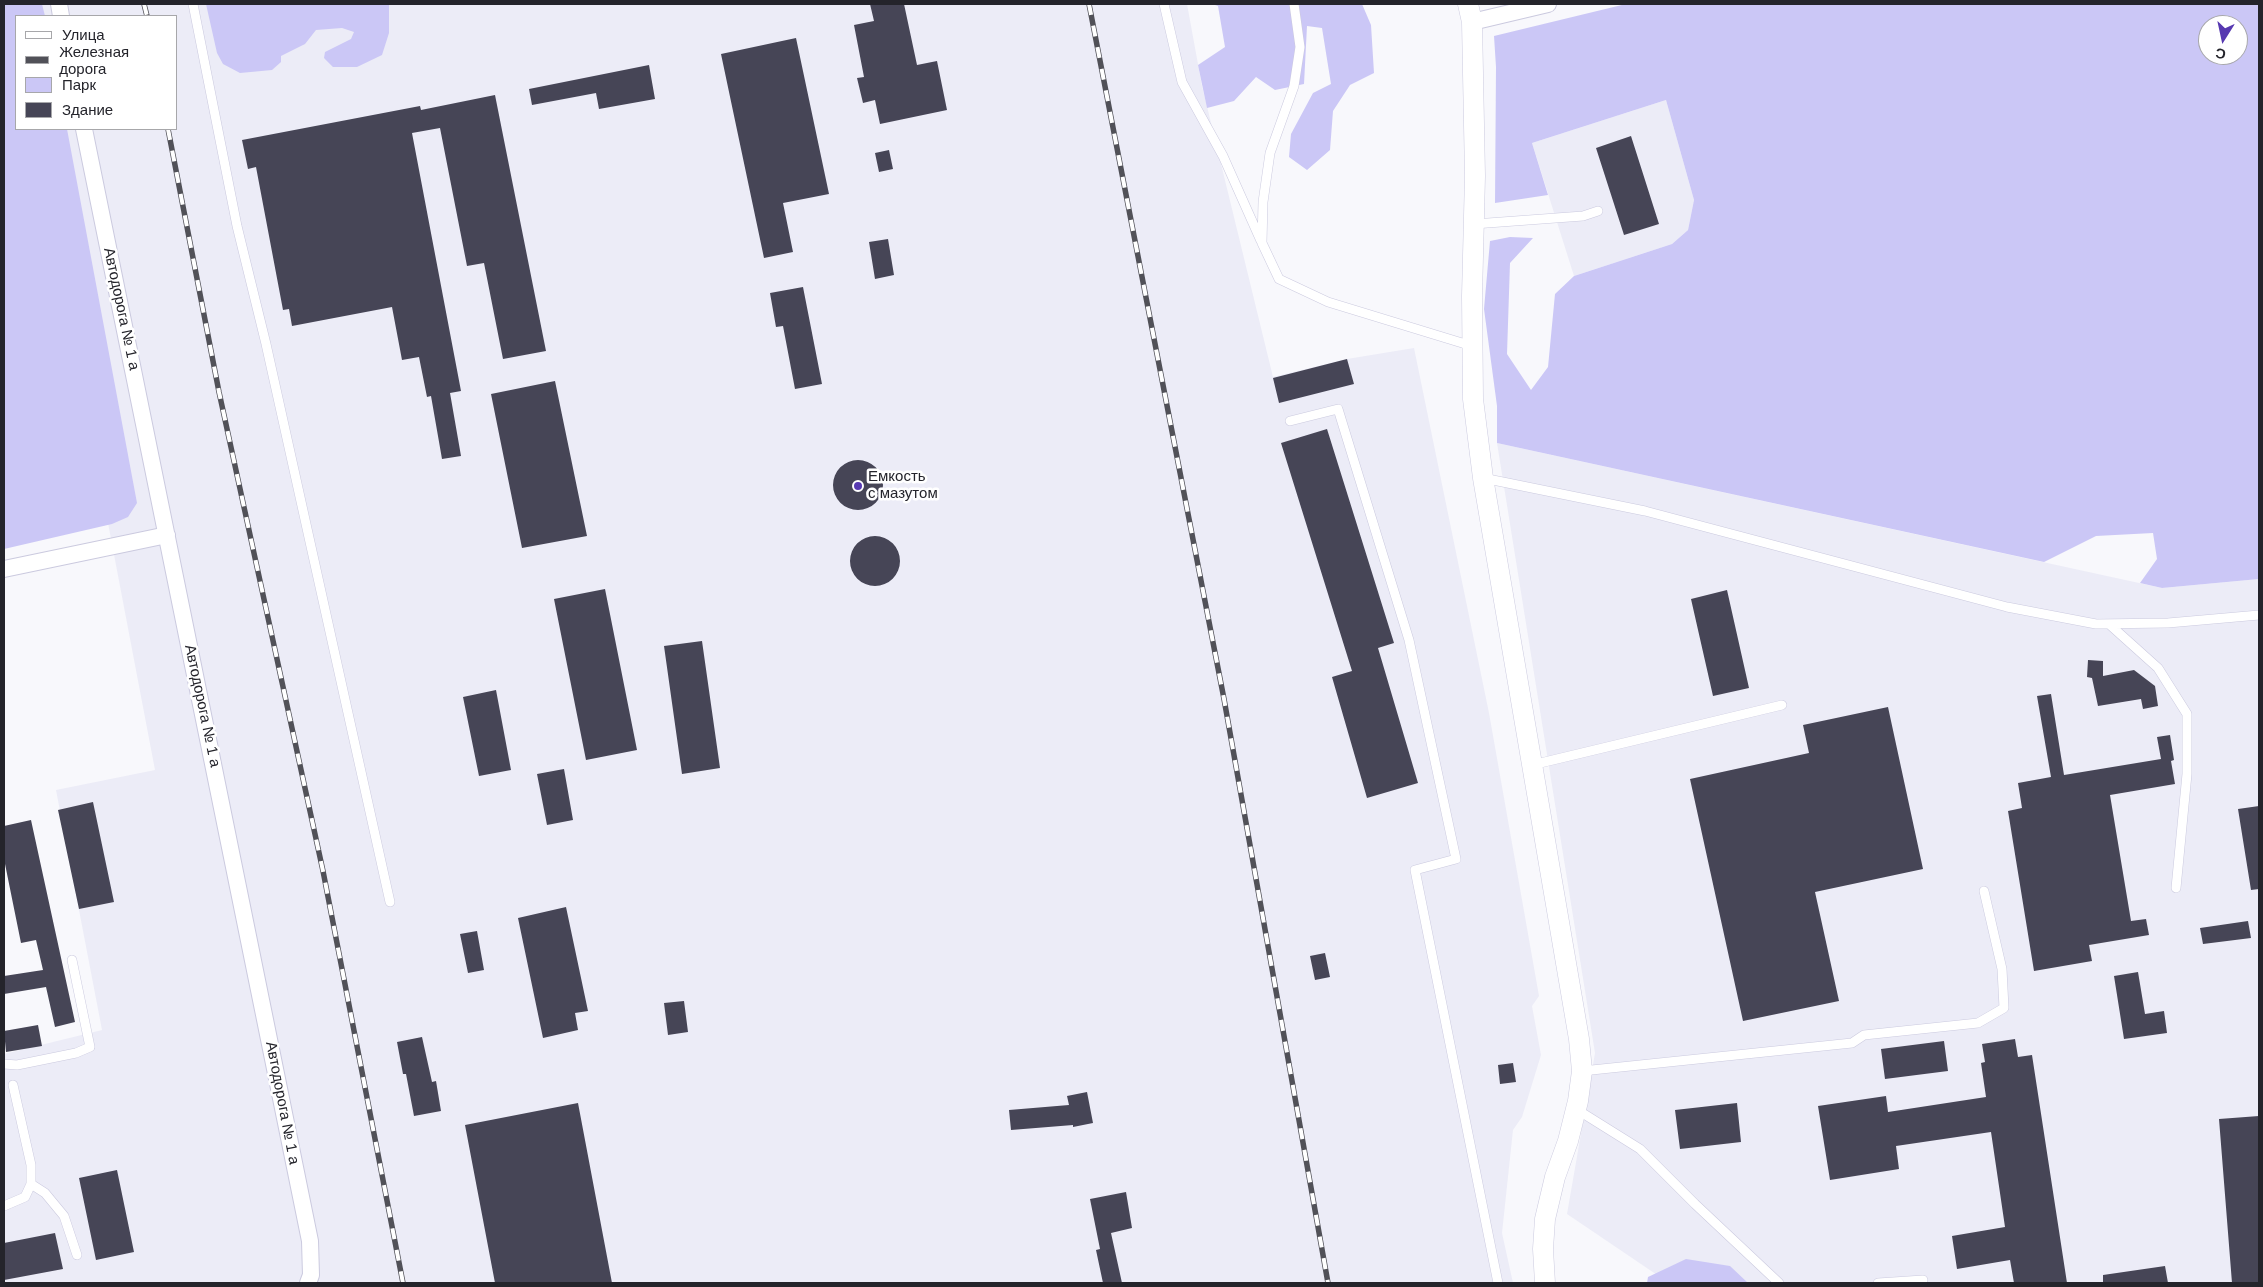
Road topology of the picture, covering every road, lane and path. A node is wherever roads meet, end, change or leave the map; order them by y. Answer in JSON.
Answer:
{"nodes":[{"id":1,"x":193,"y":4,"type":"edge"},
{"id":2,"x":1164,"y":4,"type":"edge"},
{"id":3,"x":1294,"y":4,"type":"edge"},
{"id":4,"x":1548,"y":4,"type":"edge"},
{"id":5,"x":1470,"y":13,"type":"edge"},
{"id":6,"x":84,"y":130,"type":"edge"},
{"id":7,"x":1598,"y":211,"type":"dead end"},
{"id":8,"x":1474,"y":224,"type":"junction"},
{"id":9,"x":1262,"y":243,"type":"junction"},
{"id":10,"x":1472,"y":346,"type":"junction"},
{"id":11,"x":1290,"y":421,"type":"dead end"},
{"id":12,"x":1483,"y":478,"type":"junction"},
{"id":13,"x":167,"y":535,"type":"junction"},
{"id":14,"x":4,"y":569,"type":"edge"},
{"id":15,"x":2259,"y":615,"type":"edge"},
{"id":16,"x":2109,"y":624,"type":"junction"},
{"id":17,"x":1782,"y":705,"type":"dead end"},
{"id":18,"x":1532,"y":765,"type":"junction"},
{"id":19,"x":2176,"y":888,"type":"dead end"},
{"id":20,"x":1984,"y":892,"type":"dead end"},
{"id":21,"x":390,"y":902,"type":"dead end"},
{"id":22,"x":72,"y":960,"type":"dead end"},
{"id":23,"x":4,"y":1064,"type":"edge"},
{"id":24,"x":1582,"y":1071,"type":"junction"},
{"id":25,"x":13,"y":1085,"type":"dead end"},
{"id":26,"x":1576,"y":1109,"type":"junction"},
{"id":27,"x":31,"y":1184,"type":"junction"},
{"id":28,"x":4,"y":1206,"type":"edge"},
{"id":29,"x":77,"y":1255,"type":"dead end"},
{"id":30,"x":1923,"y":1280,"type":"dead end"},
{"id":31,"x":308,"y":1283,"type":"edge"},
{"id":32,"x":1498,"y":1283,"type":"edge"},
{"id":33,"x":1544,"y":1283,"type":"edge"},
{"id":34,"x":1780,"y":1283,"type":"edge"},
{"id":35,"x":1878,"y":1283,"type":"edge"}],
"edges":[{"from":1,"to":21,"type":"lane"},
{"from":2,"to":9,"type":"lane"},
{"from":3,"to":9,"type":"lane"},
{"from":4,"to":5,"type":"street"},
{"from":5,"to":8,"type":"street"},
{"from":6,"to":13,"type":"street","name":"Автодорога № 1 а"},
{"from":7,"to":8,"type":"lane"},
{"from":8,"to":10,"type":"street"},
{"from":9,"to":10,"type":"lane"},
{"from":10,"to":12,"type":"street"},
{"from":11,"to":32,"type":"lane"},
{"from":12,"to":16,"type":"lane"},
{"from":12,"to":18,"type":"street"},
{"from":13,"to":14,"type":"street"},
{"from":13,"to":31,"type":"street","name":"Автодорога № 1 а"},
{"from":15,"to":16,"type":"lane"},
{"from":16,"to":19,"type":"lane"},
{"from":17,"to":18,"type":"lane"},
{"from":18,"to":24,"type":"street"},
{"from":20,"to":24,"type":"lane"},
{"from":22,"to":23,"type":"lane"},
{"from":24,"to":26,"type":"street"},
{"from":25,"to":27,"type":"lane"},
{"from":26,"to":33,"type":"street"},
{"from":26,"to":34,"type":"lane"},
{"from":27,"to":28,"type":"lane"},
{"from":27,"to":29,"type":"lane"},
{"from":30,"to":35,"type":"lane"}]}
